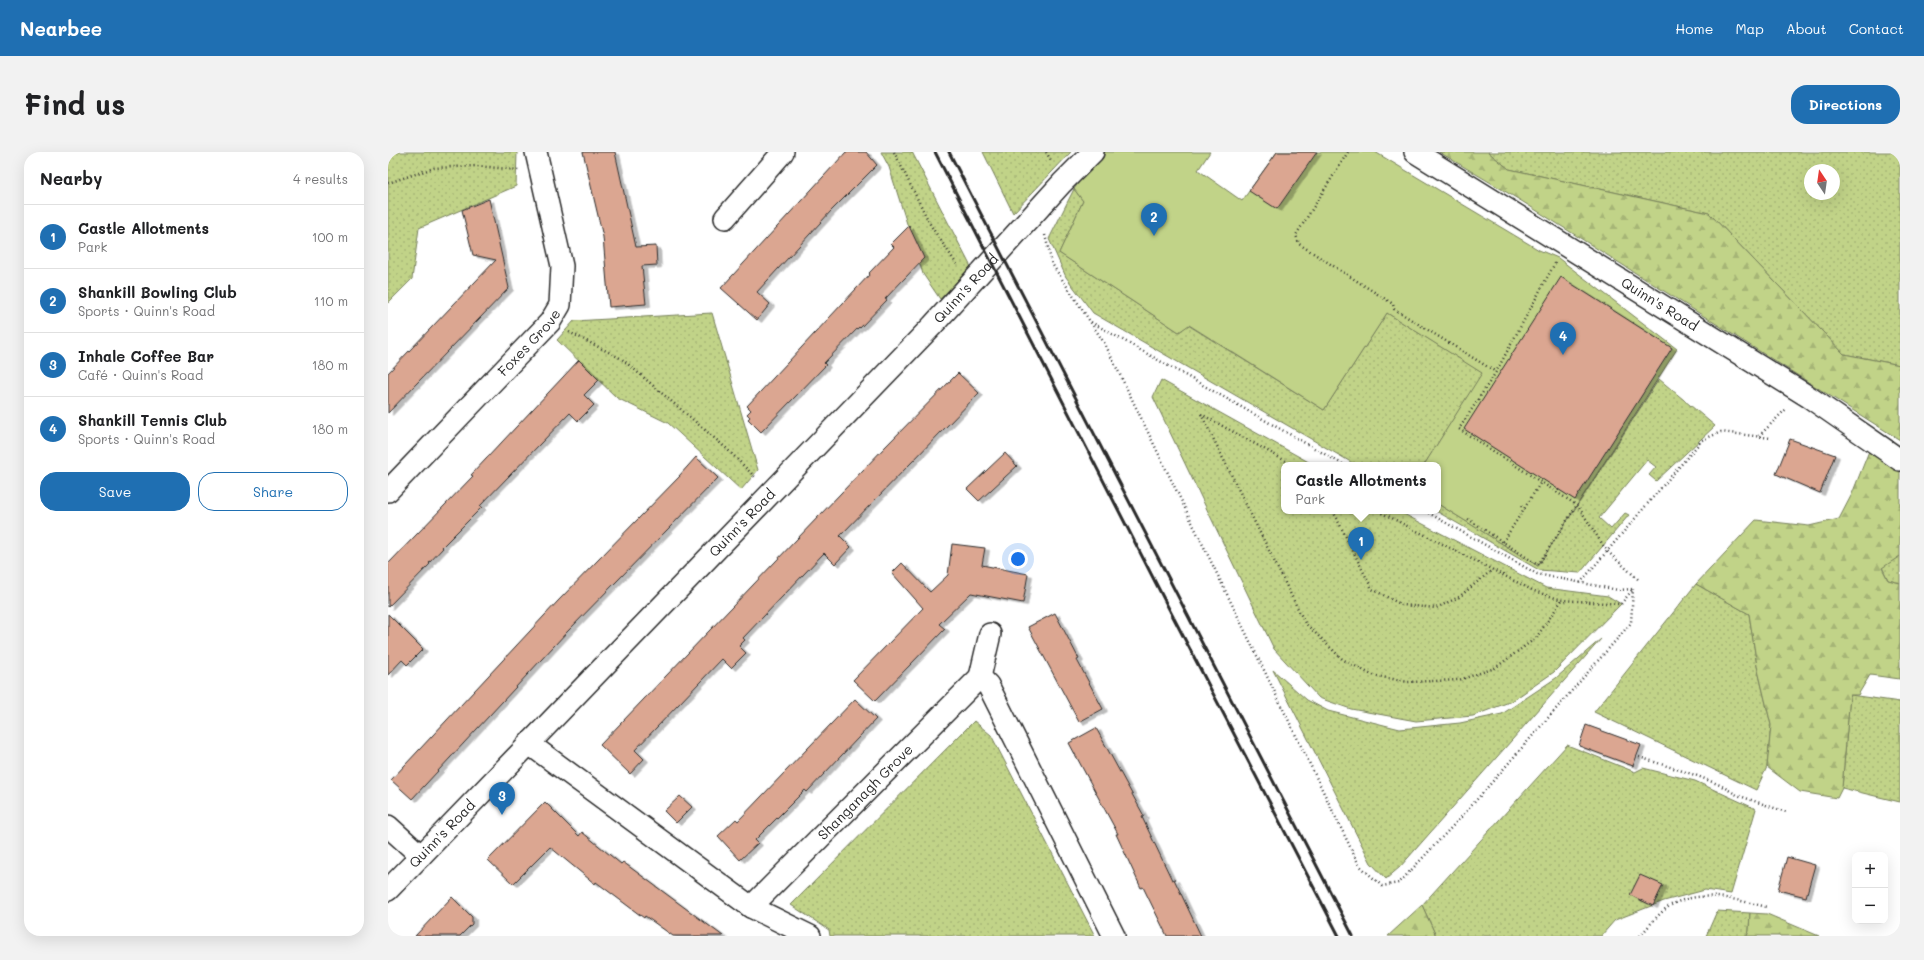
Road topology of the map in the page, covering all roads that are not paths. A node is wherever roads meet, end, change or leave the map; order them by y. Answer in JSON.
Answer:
{"nodes":[{"id":1,"x":783,"y":152,"type":"edge"},
{"id":2,"x":1093,"y":152,"type":"edge"},
{"id":3,"x":1415,"y":152,"type":"edge"},
{"id":4,"x":539,"y":162,"type":"edge"},
{"id":5,"x":725,"y":218,"type":"dead end"},
{"id":6,"x":1900,"y":460,"type":"edge"},
{"id":7,"x":388,"y":491,"type":"edge"},
{"id":8,"x":990,"y":634,"type":"dead end"},
{"id":9,"x":980,"y":677,"type":"junction"},
{"id":10,"x":528,"y":743,"type":"junction"},
{"id":11,"x":388,"y":826,"type":"edge"},
{"id":12,"x":421,"y":856,"type":"junction"},
{"id":13,"x":388,"y":890,"type":"edge"},
{"id":14,"x":751,"y":907,"type":"junction"},
{"id":15,"x":810,"y":936,"type":"edge"},
{"id":16,"x":1114,"y":936,"type":"edge"}],
"edges":[{"from":1,"to":5,"type":"street"},
{"from":2,"to":10,"type":"street","name":"Quinn's Road"},
{"from":3,"to":6,"type":"street","name":"Quinn's Road"},
{"from":4,"to":7,"type":"street","name":"Foxes Grove"},
{"from":8,"to":9,"type":"street"},
{"from":9,"to":14,"type":"street","name":"Shanganagh Grove"},
{"from":9,"to":16,"type":"street"},
{"from":10,"to":12,"type":"street","name":"Quinn's Road"},
{"from":10,"to":14,"type":"street"},
{"from":11,"to":12,"type":"street"},
{"from":12,"to":13,"type":"street","name":"Quinn's Road"},
{"from":14,"to":15,"type":"street"}]}
